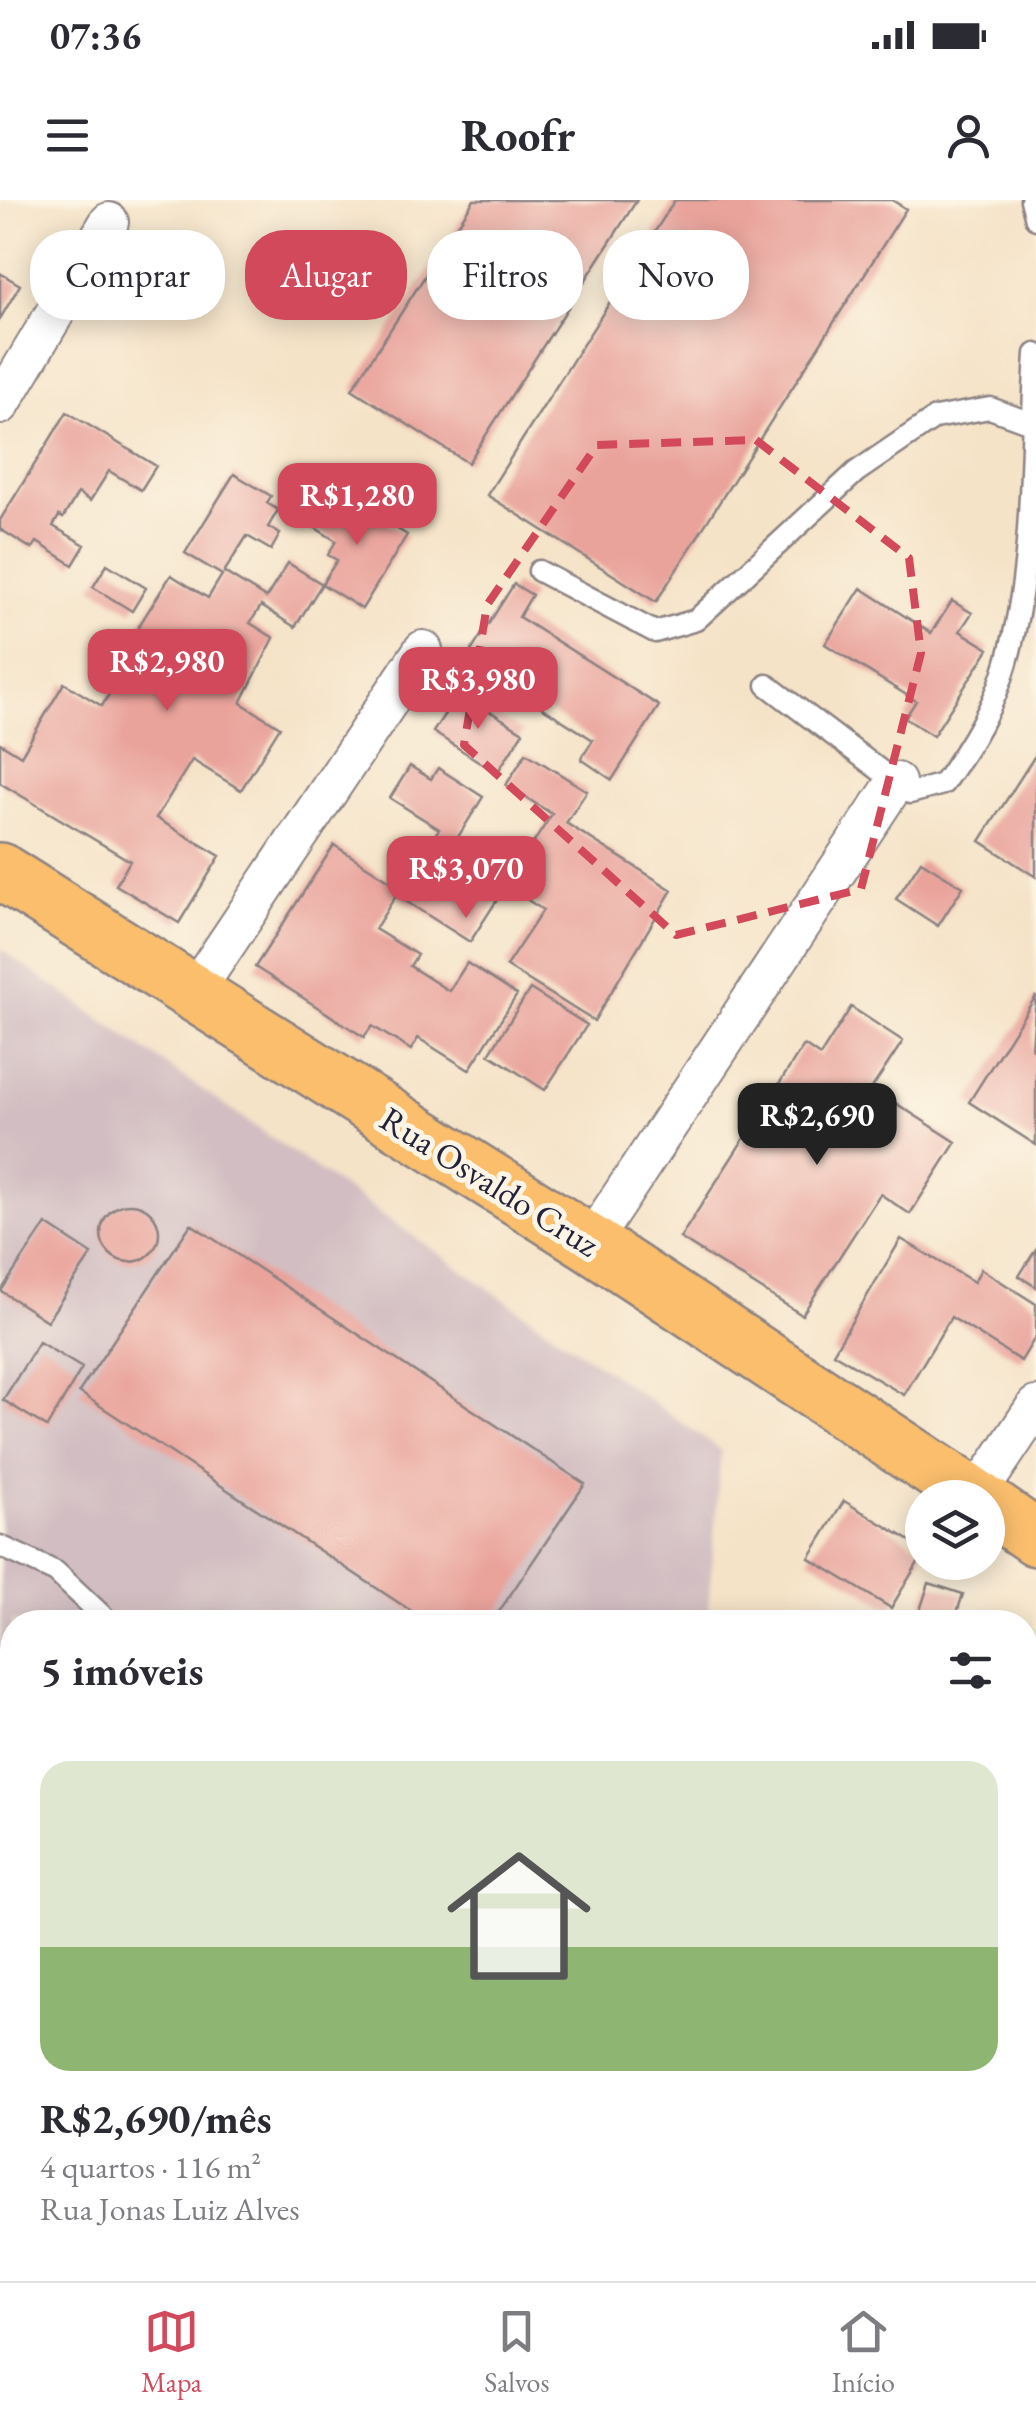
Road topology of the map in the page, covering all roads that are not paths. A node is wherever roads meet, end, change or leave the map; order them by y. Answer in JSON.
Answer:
{"nodes":[{"id":1,"x":1031,"y":200,"type":"edge"},
{"id":2,"x":1036,"y":219,"type":"edge"},
{"id":3,"x":109,"y":222,"type":"dead end"},
{"id":4,"x":1036,"y":354,"type":"edge"},
{"id":5,"x":0,"y":405,"type":"edge"},
{"id":6,"x":1031,"y":423,"type":"junction"},
{"id":7,"x":540,"y":572,"type":"dead end"},
{"id":8,"x":422,"y":650,"type":"dead end"},
{"id":9,"x":767,"y":684,"type":"dead end"},
{"id":10,"x":896,"y":782,"type":"junction"},
{"id":11,"x":0,"y":871,"type":"edge"},
{"id":12,"x":192,"y":995,"type":"junction"},
{"id":13,"x":590,"y":1244,"type":"junction"},
{"id":14,"x":1036,"y":1406,"type":"edge"},
{"id":15,"x":950,"y":1480,"type":"edge"},
{"id":16,"x":987,"y":1480,"type":"edge"},
{"id":17,"x":1005,"y":1516,"type":"edge"},
{"id":18,"x":1036,"y":1538,"type":"edge"},
{"id":19,"x":0,"y":1546,"type":"edge"},
{"id":20,"x":96,"y":1610,"type":"edge"}],
"edges":[{"from":1,"to":2,"type":"lane"},
{"from":3,"to":5,"type":"street"},
{"from":4,"to":6,"type":"lane"},
{"from":6,"to":7,"type":"lane"},
{"from":6,"to":10,"type":"lane"},
{"from":8,"to":12,"type":"street"},
{"from":9,"to":10,"type":"lane"},
{"from":10,"to":13,"type":"street"},
{"from":11,"to":12,"type":"highway","name":"Rua Osvaldo Cruz"},
{"from":12,"to":13,"type":"highway","name":"Rua Osvaldo Cruz"},
{"from":13,"to":15,"type":"highway","name":"Rua Osvaldo Cruz"},
{"from":14,"to":16,"type":"street"},
{"from":17,"to":18,"type":"highway"},
{"from":19,"to":20,"type":"lane"}]}
